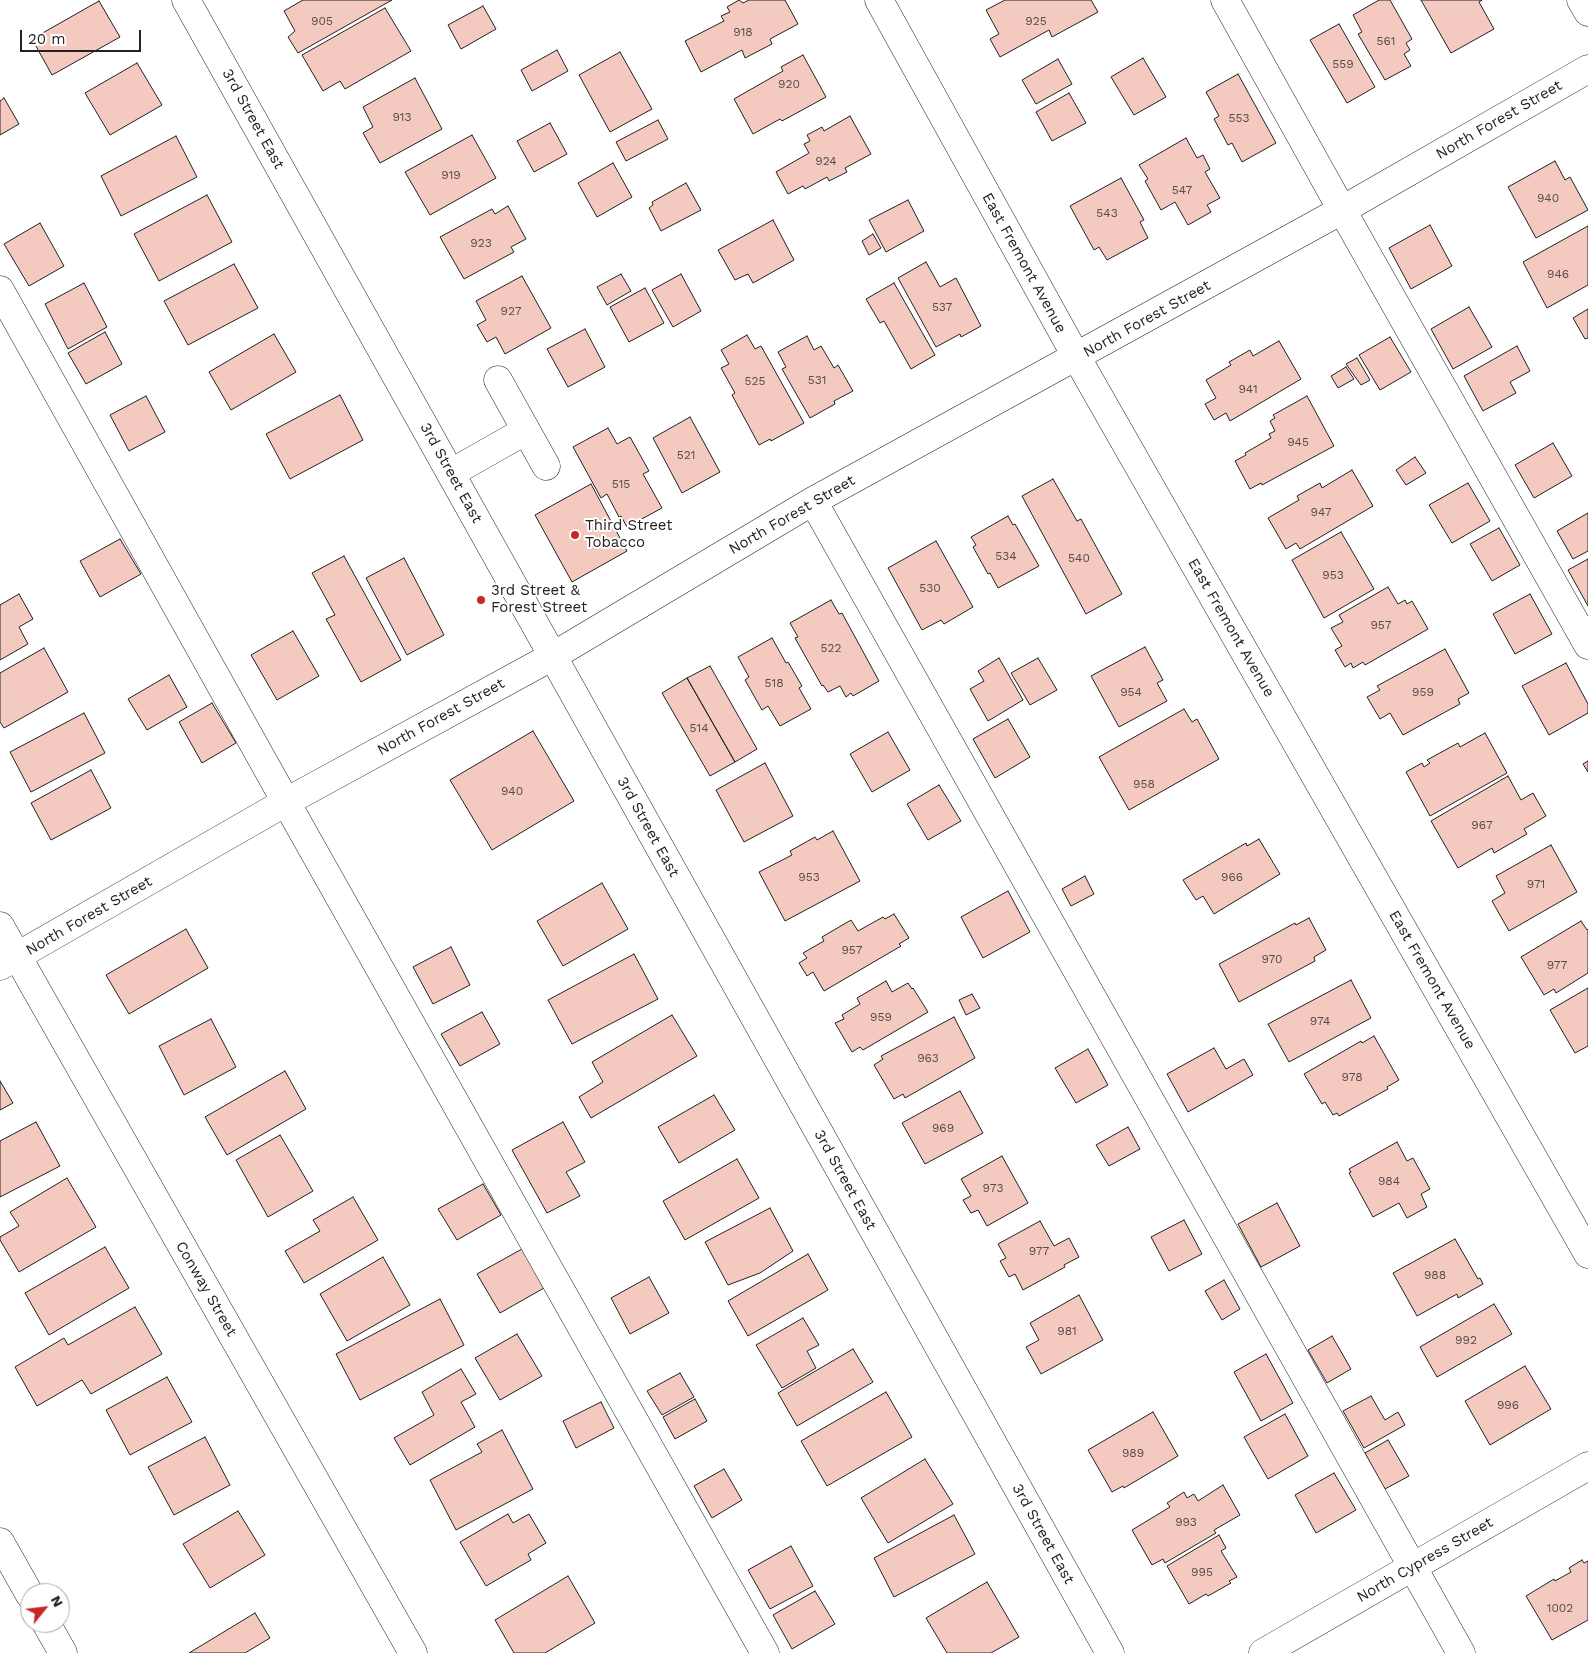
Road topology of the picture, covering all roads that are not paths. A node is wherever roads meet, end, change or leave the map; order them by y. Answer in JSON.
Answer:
{"nodes":[{"id":1,"x":186,"y":0,"type":"edge"},
{"id":2,"x":878,"y":0,"type":"edge"},
{"id":3,"x":1225,"y":0,"type":"edge"},
{"id":4,"x":1581,"y":0,"type":"edge"},
{"id":5,"x":1588,"y":12,"type":"edge"},
{"id":6,"x":1588,"y":69,"type":"edge"},
{"id":7,"x":1342,"y":210,"type":"junction"},
{"id":8,"x":0,"y":290,"type":"edge"},
{"id":9,"x":1077,"y":358,"type":"junction"},
{"id":10,"x":498,"y":380,"type":"dead end"},
{"id":11,"x":525,"y":431,"type":"junction"},
{"id":12,"x":546,"y":466,"type":"dead end"},
{"id":13,"x":451,"y":473,"type":"junction"},
{"id":14,"x":814,"y":501,"type":"junction"},
{"id":15,"x":1588,"y":644,"type":"edge"},
{"id":16,"x":553,"y":656,"type":"junction"},
{"id":17,"x":286,"y":802,"type":"junction"},
{"id":18,"x":0,"y":926,"type":"edge"},
{"id":19,"x":9,"y":962,"type":"edge"},
{"id":20,"x":1588,"y":1254,"type":"edge"},
{"id":21,"x":1588,"y":1466,"type":"edge"},
{"id":22,"x":0,"y":1542,"type":"edge"},
{"id":23,"x":1412,"y":1567,"type":"junction"},
{"id":24,"x":23,"y":1583,"type":"edge"},
{"id":25,"x":52,"y":1633,"type":"edge"},
{"id":26,"x":64,"y":1653,"type":"edge"},
{"id":27,"x":413,"y":1653,"type":"edge"},
{"id":28,"x":765,"y":1653,"type":"edge"},
{"id":29,"x":1110,"y":1653,"type":"edge"},
{"id":30,"x":1263,"y":1653,"type":"edge"},
{"id":31,"x":1461,"y":1653,"type":"edge"}],
"edges":[{"from":1,"to":13,"type":"street","name":"3rd Street East"},
{"from":2,"to":9,"type":"street","name":"East Fremont Avenue"},
{"from":3,"to":7,"type":"street"},
{"from":4,"to":5,"type":"street"},
{"from":6,"to":7,"type":"street","name":"North Forest Street"},
{"from":7,"to":9,"type":"street","name":"North Forest Street"},
{"from":7,"to":15,"type":"street"},
{"from":8,"to":17,"type":"street"},
{"from":9,"to":14,"type":"street","name":"North Forest Street"},
{"from":9,"to":20,"type":"street","name":"East Fremont Avenue"},
{"from":10,"to":11,"type":"street"},
{"from":11,"to":12,"type":"street"},
{"from":11,"to":13,"type":"street"},
{"from":13,"to":16,"type":"street","name":"3rd Street East"},
{"from":14,"to":16,"type":"street","name":"North Forest Street"},
{"from":14,"to":23,"type":"street"},
{"from":16,"to":17,"type":"street","name":"North Forest Street"},
{"from":16,"to":29,"type":"street","name":"3rd Street East"},
{"from":17,"to":19,"type":"street","name":"North Forest Street"},
{"from":17,"to":28,"type":"street"},
{"from":18,"to":19,"type":"street","name":"Conway Street"},
{"from":19,"to":27,"type":"street","name":"Conway Street"},
{"from":21,"to":23,"type":"street","name":"North Cypress Street"},
{"from":22,"to":24,"type":"street"},
{"from":23,"to":30,"type":"street","name":"North Cypress Street"},
{"from":23,"to":31,"type":"street"},
{"from":25,"to":26,"type":"street"}]}
